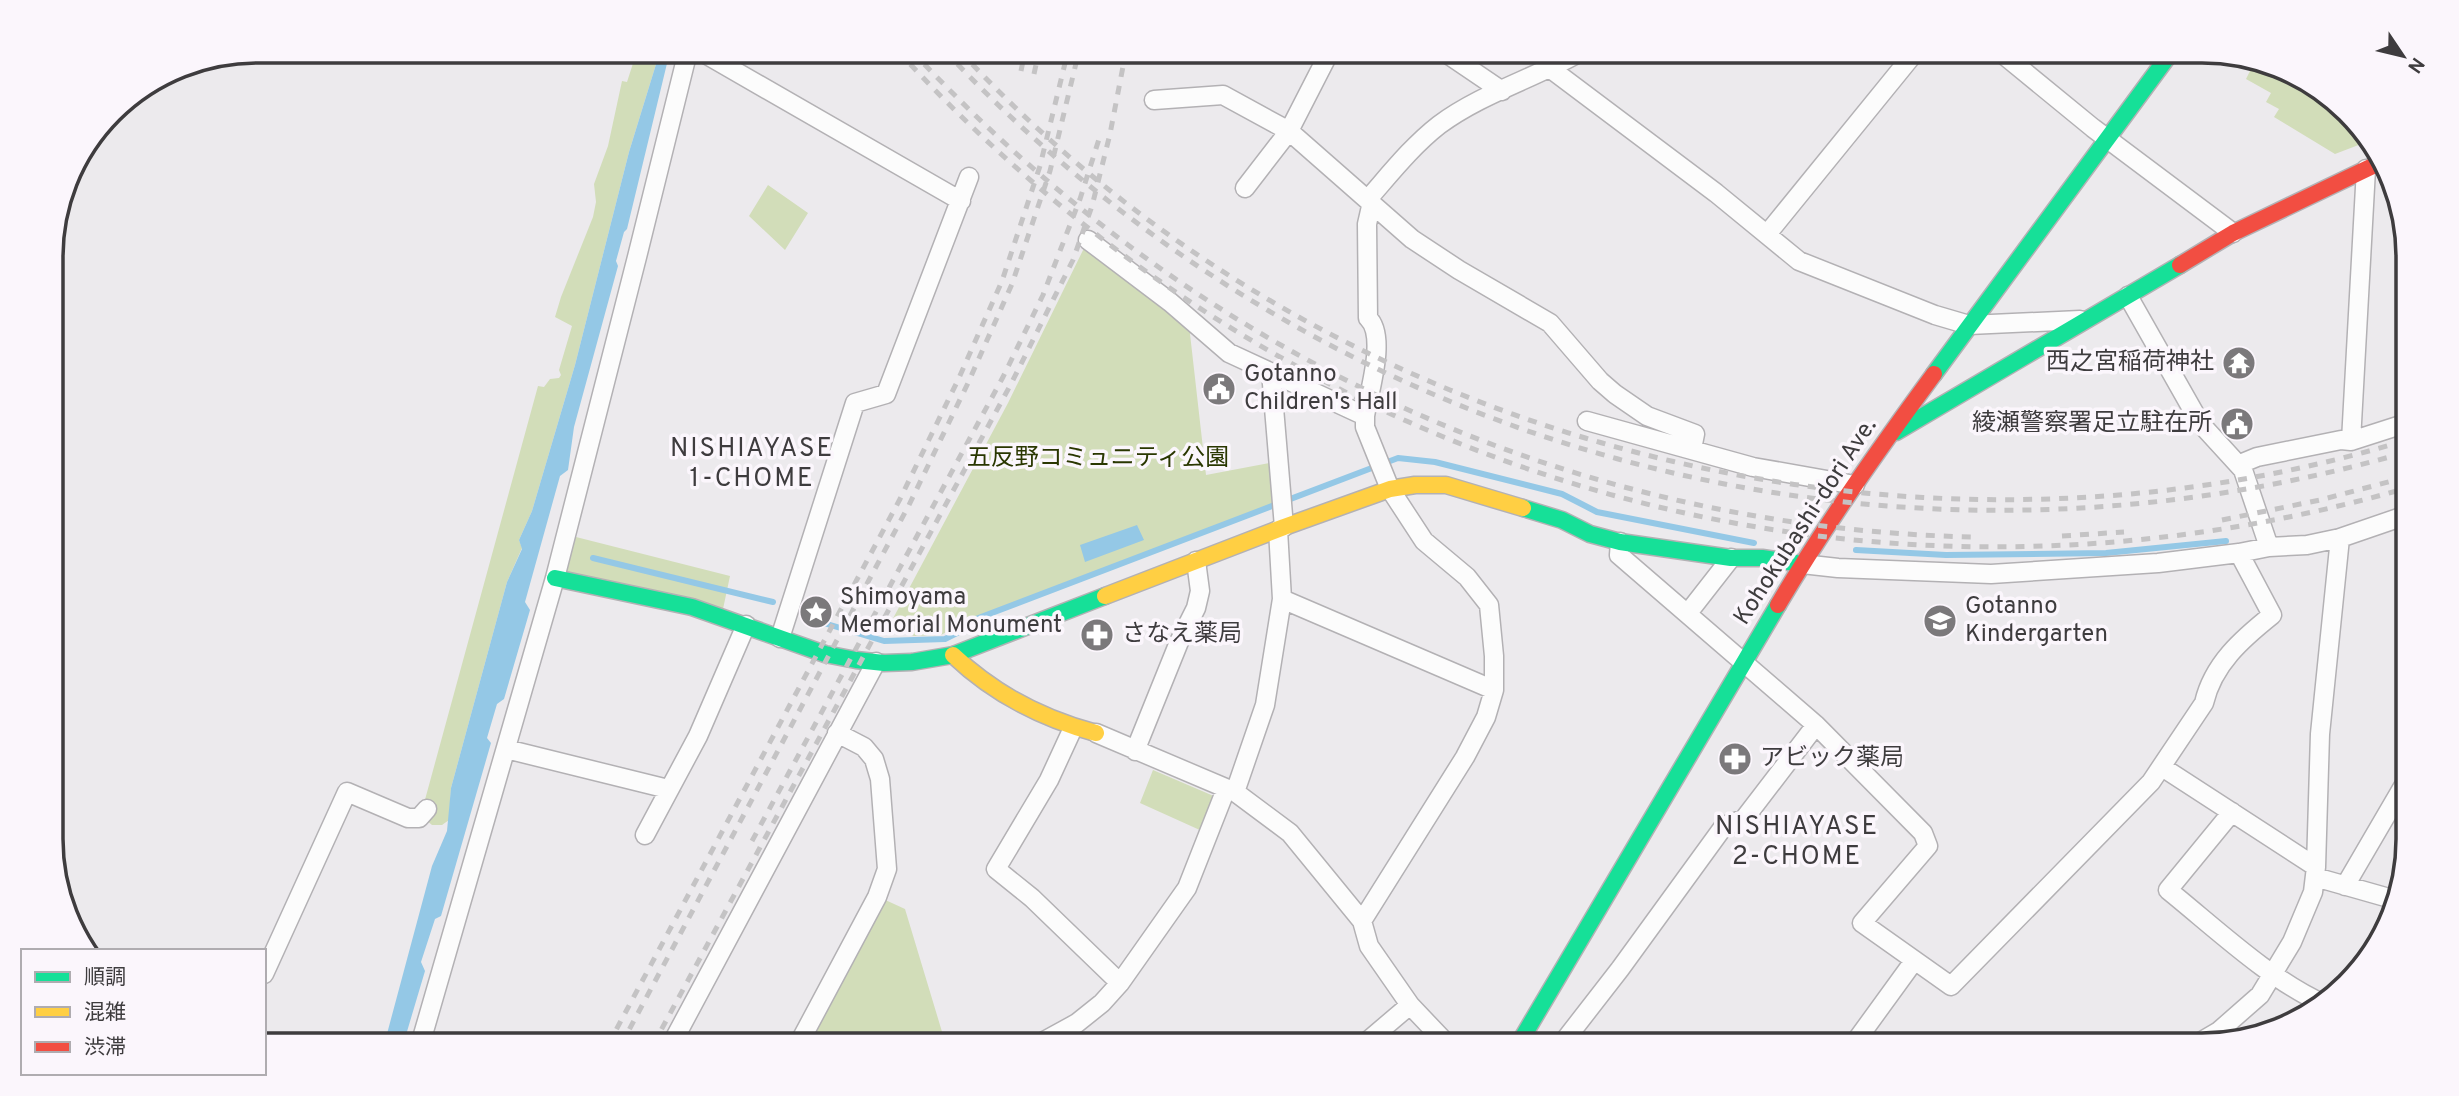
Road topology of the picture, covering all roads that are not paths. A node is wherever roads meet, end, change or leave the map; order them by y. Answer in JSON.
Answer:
{"nodes":[{"id":1,"x":685,"y":63,"type":"edge"},
{"id":2,"x":721,"y":63,"type":"edge"},
{"id":3,"x":1323,"y":63,"type":"edge"},
{"id":4,"x":1461,"y":63,"type":"edge"},
{"id":5,"x":1561,"y":63,"type":"edge"},
{"id":6,"x":1906,"y":63,"type":"edge"},
{"id":7,"x":2014,"y":63,"type":"edge"},
{"id":8,"x":2163,"y":63,"type":"edge"},
{"id":9,"x":1551,"y":69,"type":"junction"},
{"id":10,"x":1502,"y":91,"type":"junction"},
{"id":11,"x":1154,"y":100,"type":"dead end"},
{"id":12,"x":1289,"y":131,"type":"junction"},
{"id":13,"x":2106,"y":138,"type":"junction"},
{"id":14,"x":2372,"y":166,"type":"edge"},
{"id":15,"x":969,"y":177,"type":"dead end"},
{"id":16,"x":1245,"y":188,"type":"dead end"},
{"id":17,"x":961,"y":201,"type":"junction"},
{"id":18,"x":1370,"y":201,"type":"junction"},
{"id":19,"x":1768,"y":233,"type":"junction"},
{"id":20,"x":2233,"y":233,"type":"junction"},
{"id":21,"x":1088,"y":240,"type":"dead end"},
{"id":22,"x":2127,"y":296,"type":"junction"},
{"id":23,"x":2087,"y":320,"type":"junction"},
{"id":24,"x":1969,"y":325,"type":"junction"},
{"id":25,"x":1271,"y":372,"type":"junction"},
{"id":26,"x":1365,"y":416,"type":"junction"},
{"id":27,"x":1587,"y":421,"type":"dead end"},
{"id":28,"x":2396,"y":427,"type":"edge"},
{"id":29,"x":1886,"y":439,"type":"junction"},
{"id":30,"x":2351,"y":441,"type":"junction"},
{"id":31,"x":1692,"y":449,"type":"junction"},
{"id":32,"x":2240,"y":464,"type":"junction"},
{"id":33,"x":1855,"y":485,"type":"junction"},
{"id":34,"x":1390,"y":489,"type":"junction"},
{"id":35,"x":2396,"y":519,"type":"edge"},
{"id":36,"x":1281,"y":528,"type":"junction"},
{"id":37,"x":2340,"y":538,"type":"junction"},
{"id":38,"x":1620,"y":542,"type":"junction"},
{"id":39,"x":2269,"y":547,"type":"junction"},
{"id":40,"x":2239,"y":553,"type":"junction"},
{"id":41,"x":1731,"y":558,"type":"junction"},
{"id":42,"x":1196,"y":561,"type":"junction"},
{"id":43,"x":1802,"y":564,"type":"junction"},
{"id":44,"x":555,"y":578,"type":"junction"},
{"id":45,"x":1282,"y":599,"type":"junction"},
{"id":46,"x":1688,"y":613,"type":"junction"},
{"id":47,"x":746,"y":625,"type":"junction"},
{"id":48,"x":780,"y":638,"type":"junction"},
{"id":49,"x":953,"y":656,"type":"junction"},
{"id":50,"x":1744,"y":660,"type":"junction"},
{"id":51,"x":876,"y":662,"type":"junction"},
{"id":52,"x":1493,"y":690,"type":"junction"},
{"id":53,"x":1816,"y":725,"type":"junction"},
{"id":54,"x":1073,"y":729,"type":"junction"},
{"id":55,"x":837,"y":733,"type":"junction"},
{"id":56,"x":1096,"y":733,"type":"joint"},
{"id":57,"x":506,"y":748,"type":"junction"},
{"id":58,"x":1135,"y":751,"type":"junction"},
{"id":59,"x":2162,"y":767,"type":"junction"},
{"id":60,"x":668,"y":789,"type":"junction"},
{"id":61,"x":1230,"y":791,"type":"junction"},
{"id":62,"x":2396,"y":799,"type":"edge"},
{"id":63,"x":427,"y":809,"type":"dead end"},
{"id":64,"x":2232,"y":812,"type":"junction"},
{"id":65,"x":645,"y":835,"type":"dead end"},
{"id":66,"x":2316,"y":872,"type":"junction"},
{"id":67,"x":2345,"y":886,"type":"junction"},
{"id":68,"x":2386,"y":897,"type":"edge"},
{"id":69,"x":1362,"y":921,"type":"junction"},
{"id":70,"x":1914,"y":961,"type":"junction"},
{"id":71,"x":266,"y":970,"type":"edge"},
{"id":72,"x":2273,"y":974,"type":"junction"},
{"id":73,"x":1120,"y":984,"type":"junction"},
{"id":74,"x":2311,"y":999,"type":"edge"},
{"id":75,"x":1410,"y":1005,"type":"junction"},
{"id":76,"x":423,"y":1033,"type":"edge"},
{"id":77,"x":677,"y":1033,"type":"edge"},
{"id":78,"x":804,"y":1033,"type":"edge"},
{"id":79,"x":1059,"y":1033,"type":"edge"},
{"id":80,"x":1377,"y":1033,"type":"edge"},
{"id":81,"x":1437,"y":1033,"type":"edge"},
{"id":82,"x":1525,"y":1033,"type":"edge"},
{"id":83,"x":1570,"y":1033,"type":"edge"},
{"id":84,"x":1862,"y":1033,"type":"edge"},
{"id":85,"x":2216,"y":1033,"type":"edge"}],
"edges":[{"from":1,"to":44,"type":"street"},
{"from":2,"to":17,"type":"street"},
{"from":3,"to":12,"type":"street"},
{"from":4,"to":10,"type":"street"},
{"from":5,"to":9,"type":"street"},
{"from":6,"to":19,"type":"street"},
{"from":7,"to":13,"type":"street"},
{"from":8,"to":13,"type":"street","name":"Kohokubashi-dori Ave."},
{"from":9,"to":10,"type":"street"},
{"from":9,"to":19,"type":"street"},
{"from":10,"to":18,"type":"street"},
{"from":11,"to":12,"type":"street"},
{"from":12,"to":16,"type":"street"},
{"from":12,"to":18,"type":"street"},
{"from":13,"to":20,"type":"street"},
{"from":13,"to":24,"type":"street","name":"Kohokubashi-dori Ave."},
{"from":14,"to":20,"type":"street"},
{"from":14,"to":30,"type":"street"},
{"from":15,"to":17,"type":"street"},
{"from":17,"to":48,"type":"street"},
{"from":18,"to":26,"type":"street"},
{"from":18,"to":31,"type":"street"},
{"from":19,"to":24,"type":"street"},
{"from":20,"to":22,"type":"street"},
{"from":21,"to":25,"type":"street"},
{"from":22,"to":23,"type":"street"},
{"from":22,"to":32,"type":"street"},
{"from":23,"to":24,"type":"street"},
{"from":23,"to":29,"type":"street"},
{"from":24,"to":29,"type":"street","name":"Kohokubashi-dori Ave."},
{"from":25,"to":26,"type":"street"},
{"from":25,"to":36,"type":"street"},
{"from":26,"to":34,"type":"street"},
{"from":27,"to":31,"type":"street"},
{"from":28,"to":30,"type":"street"},
{"from":29,"to":33,"type":"street","name":"Kohokubashi-dori Ave."},
{"from":30,"to":32,"type":"street"},
{"from":31,"to":33,"type":"street"},
{"from":32,"to":39,"type":"street"},
{"from":33,"to":43,"type":"street","name":"Kohokubashi-dori Ave."},
{"from":34,"to":36,"type":"street"},
{"from":34,"to":38,"type":"street"},
{"from":34,"to":52,"type":"street"},
{"from":35,"to":37,"type":"street"},
{"from":36,"to":42,"type":"street"},
{"from":36,"to":45,"type":"street"},
{"from":37,"to":39,"type":"street"},
{"from":37,"to":66,"type":"street"},
{"from":38,"to":41,"type":"street"},
{"from":38,"to":46,"type":"street"},
{"from":39,"to":40,"type":"street"},
{"from":40,"to":43,"type":"street"},
{"from":40,"to":59,"type":"street"},
{"from":41,"to":43,"type":"street"},
{"from":41,"to":46,"type":"street"},
{"from":42,"to":49,"type":"street"},
{"from":42,"to":58,"type":"street"},
{"from":43,"to":50,"type":"street","name":"Kohokubashi-dori Ave."},
{"from":44,"to":47,"type":"street"},
{"from":44,"to":57,"type":"street"},
{"from":45,"to":52,"type":"street"},
{"from":45,"to":61,"type":"street"},
{"from":46,"to":50,"type":"street"},
{"from":47,"to":48,"type":"street"},
{"from":47,"to":60,"type":"street"},
{"from":48,"to":51,"type":"street"},
{"from":49,"to":51,"type":"street"},
{"from":49,"to":54,"type":"street"},
{"from":50,"to":53,"type":"street"},
{"from":50,"to":82,"type":"street","name":"Kohokubashi-dori Ave."},
{"from":51,"to":55,"type":"street"},
{"from":52,"to":69,"type":"street"},
{"from":53,"to":70,"type":"street"},
{"from":53,"to":83,"type":"street"},
{"from":54,"to":56,"type":"street"},
{"from":54,"to":73,"type":"street"},
{"from":55,"to":77,"type":"street"},
{"from":55,"to":78,"type":"street"},
{"from":56,"to":58,"type":"street"},
{"from":57,"to":60,"type":"street"},
{"from":57,"to":76,"type":"street"},
{"from":58,"to":61,"type":"street"},
{"from":59,"to":64,"type":"street"},
{"from":59,"to":70,"type":"street"},
{"from":60,"to":65,"type":"street"},
{"from":61,"to":69,"type":"street"},
{"from":61,"to":73,"type":"street"},
{"from":62,"to":67,"type":"street"},
{"from":63,"to":71,"type":"street"},
{"from":64,"to":66,"type":"street"},
{"from":64,"to":72,"type":"street"},
{"from":66,"to":67,"type":"street"},
{"from":66,"to":72,"type":"street"},
{"from":67,"to":68,"type":"street"},
{"from":69,"to":75,"type":"street"},
{"from":70,"to":84,"type":"street"},
{"from":72,"to":74,"type":"street"},
{"from":72,"to":85,"type":"street"},
{"from":73,"to":79,"type":"street"},
{"from":75,"to":80,"type":"street"},
{"from":75,"to":81,"type":"street"}]}
